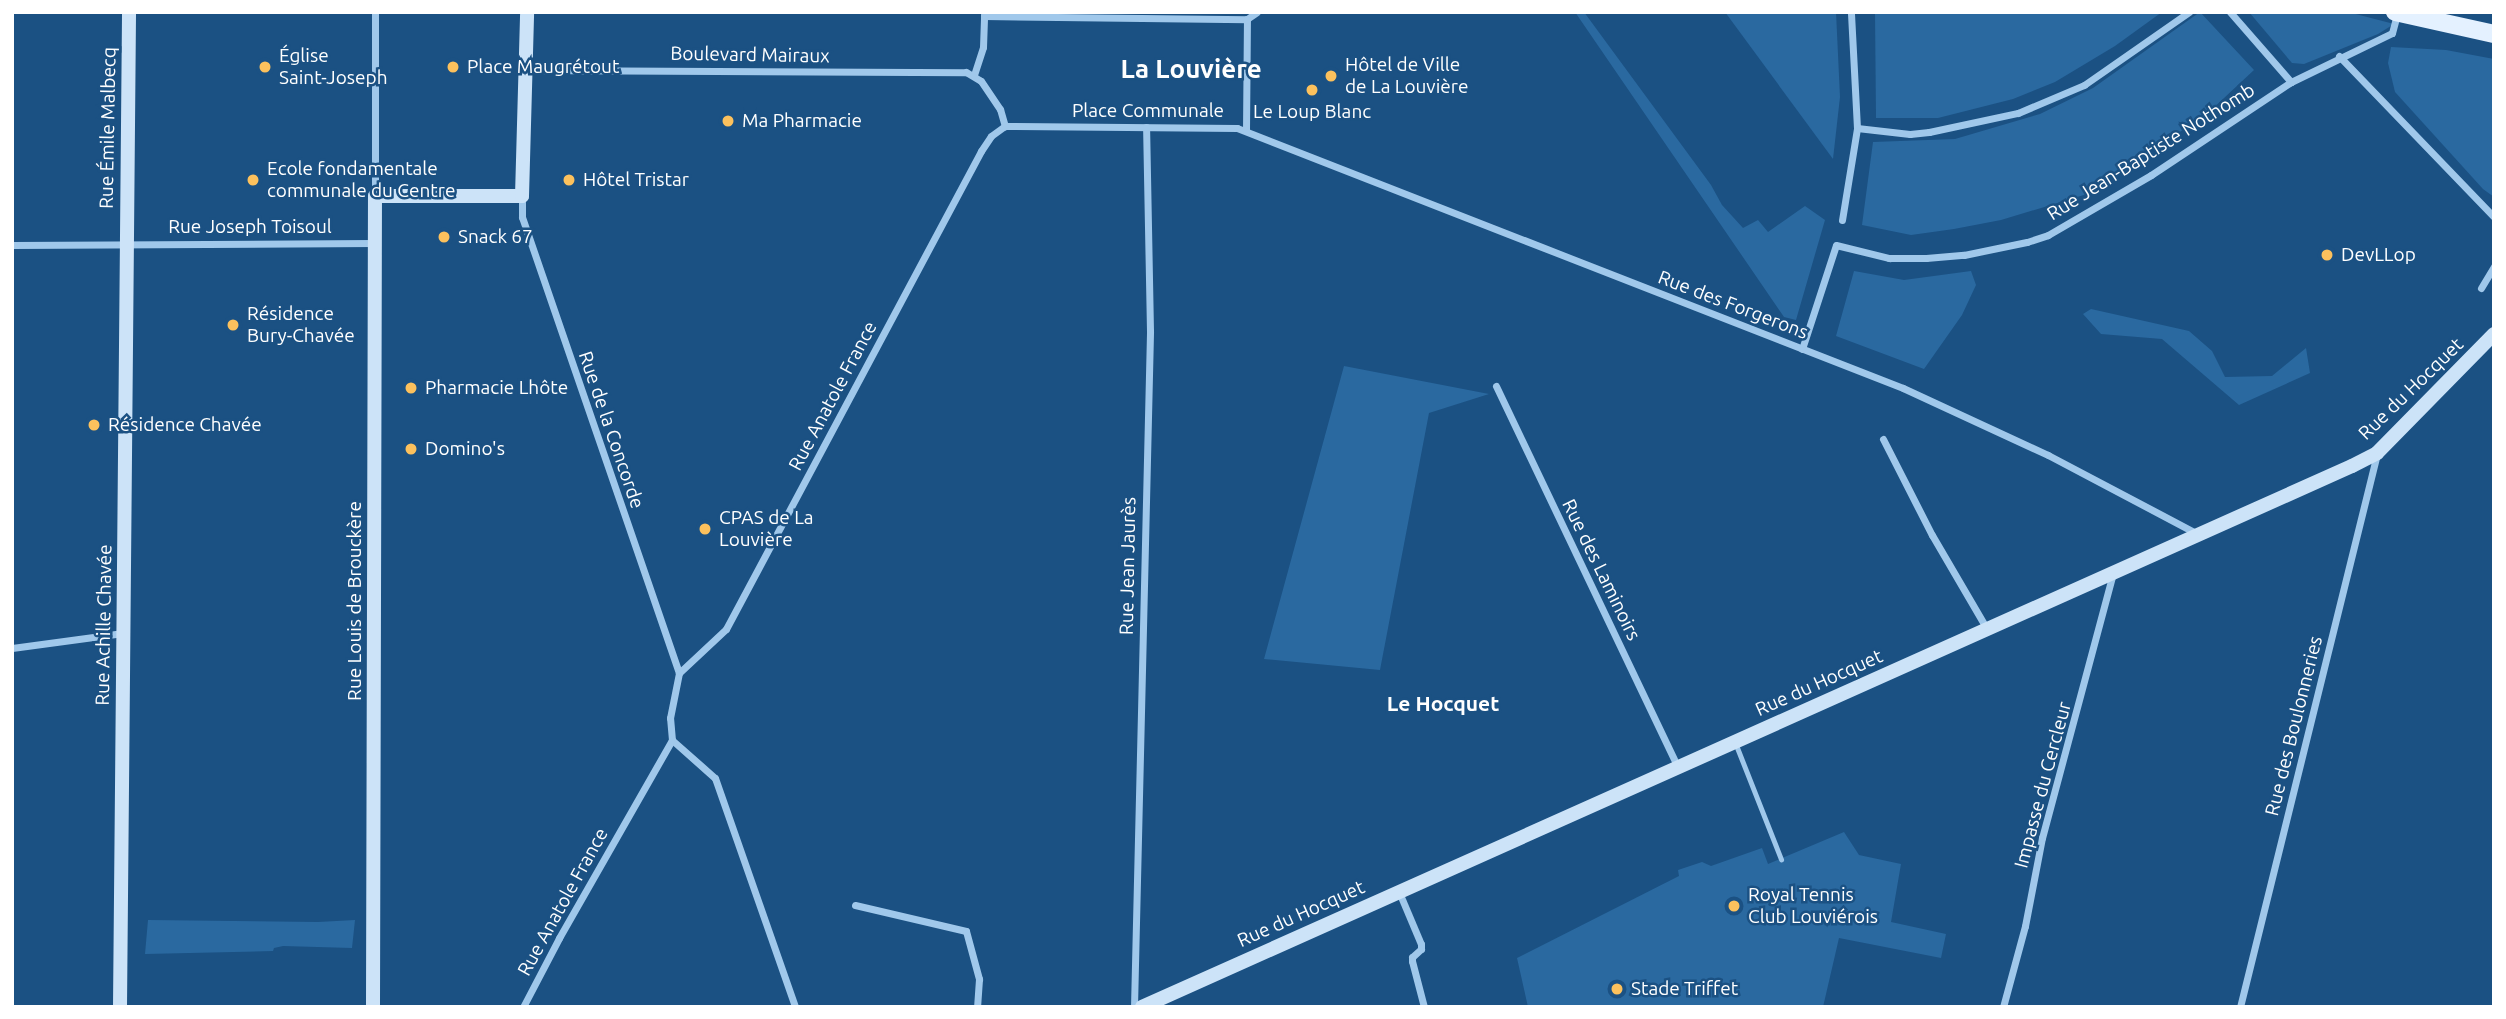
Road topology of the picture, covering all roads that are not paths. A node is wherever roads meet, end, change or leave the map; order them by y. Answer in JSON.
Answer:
{"nodes":[{"id":1,"x":129,"y":12,"type":"edge"},
{"id":2,"x":375,"y":12,"type":"edge"},
{"id":3,"x":527,"y":12,"type":"edge"},
{"id":4,"x":1257,"y":12,"type":"edge"},
{"id":5,"x":1851,"y":12,"type":"edge"},
{"id":6,"x":2189,"y":12,"type":"edge"},
{"id":7,"x":2230,"y":12,"type":"edge"},
{"id":8,"x":2396,"y":13,"type":"edge"},
{"id":9,"x":984,"y":14,"type":"edge"},
{"id":10,"x":1247,"y":19,"type":"junction"},
{"id":11,"x":2494,"y":34,"type":"edge"},
{"id":12,"x":2339,"y":56,"type":"junction"},
{"id":13,"x":524,"y":70,"type":"junction"},
{"id":14,"x":974,"y":75,"type":"junction"},
{"id":15,"x":2291,"y":82,"type":"junction"},
{"id":16,"x":1005,"y":126,"type":"junction"},
{"id":17,"x":1146,"y":127,"type":"junction"},
{"id":18,"x":1857,"y":128,"type":"junction"},
{"id":19,"x":1246,"y":130,"type":"junction"},
{"id":20,"x":375,"y":196,"type":"junction"},
{"id":21,"x":522,"y":196,"type":"junction"},
{"id":22,"x":2494,"y":217,"type":"edge"},
{"id":23,"x":1842,"y":220,"type":"dead end"},
{"id":24,"x":126,"y":243,"type":"junction"},
{"id":25,"x":375,"y":243,"type":"junction"},
{"id":26,"x":12,"y":245,"type":"edge"},
{"id":27,"x":2494,"y":266,"type":"edge"},
{"id":28,"x":2481,"y":288,"type":"dead end"},
{"id":29,"x":2494,"y":334,"type":"edge"},
{"id":30,"x":2494,"y":341,"type":"edge"},
{"id":31,"x":1802,"y":349,"type":"junction"},
{"id":32,"x":2481,"y":349,"type":"junction"},
{"id":33,"x":1496,"y":386,"type":"dead end"},
{"id":34,"x":1883,"y":439,"type":"dead end"},
{"id":35,"x":2377,"y":453,"type":"junction"},
{"id":36,"x":2198,"y":534,"type":"junction"},
{"id":37,"x":2114,"y":571,"type":"junction"},
{"id":38,"x":1987,"y":629,"type":"junction"},
{"id":39,"x":123,"y":633,"type":"junction"},
{"id":40,"x":12,"y":648,"type":"edge"},
{"id":41,"x":679,"y":673,"type":"junction"},
{"id":42,"x":672,"y":740,"type":"junction"},
{"id":43,"x":1735,"y":742,"type":"junction"},
{"id":44,"x":1678,"y":767,"type":"junction"},
{"id":45,"x":1781,"y":859,"type":"dead end"},
{"id":46,"x":1398,"y":891,"type":"junction"},
{"id":47,"x":855,"y":905,"type":"dead end"},
{"id":48,"x":120,"y":1007,"type":"edge"},
{"id":49,"x":373,"y":1007,"type":"edge"},
{"id":50,"x":523,"y":1007,"type":"edge"},
{"id":51,"x":795,"y":1007,"type":"edge"},
{"id":52,"x":977,"y":1007,"type":"edge"},
{"id":53,"x":1134,"y":1007,"type":"edge"},
{"id":54,"x":1142,"y":1007,"type":"edge"},
{"id":55,"x":1424,"y":1007,"type":"edge"},
{"id":56,"x":2003,"y":1007,"type":"edge"},
{"id":57,"x":2240,"y":1007,"type":"edge"}],
"edges":[{"from":1,"to":24,"type":"street","name":"Rue Émile Malbecq"},
{"from":2,"to":20,"type":"street"},
{"from":3,"to":13,"type":"street"},
{"from":4,"to":10,"type":"street"},
{"from":5,"to":18,"type":"street"},
{"from":6,"to":18,"type":"street"},
{"from":7,"to":15,"type":"street"},
{"from":8,"to":11,"type":"main road"},
{"from":8,"to":12,"type":"street","name":"Rue Jean-Baptiste Nothomb"},
{"from":9,"to":10,"type":"street"},
{"from":9,"to":14,"type":"street"},
{"from":10,"to":19,"type":"street","name":"Place Communale"},
{"from":12,"to":15,"type":"street","name":"Rue Jean-Baptiste Nothomb"},
{"from":12,"to":22,"type":"street"},
{"from":13,"to":14,"type":"street","name":"Boulevard Mairaux"},
{"from":13,"to":21,"type":"street"},
{"from":14,"to":16,"type":"street"},
{"from":15,"to":31,"type":"street","name":"Rue Jean-Baptiste Nothomb"},
{"from":16,"to":17,"type":"street","name":"Place Communale"},
{"from":16,"to":41,"type":"street","name":"Rue Anatole France"},
{"from":17,"to":19,"type":"street","name":"Place Communale"},
{"from":17,"to":53,"type":"street","name":"Rue Jean Jaurès"},
{"from":18,"to":23,"type":"street"},
{"from":19,"to":31,"type":"street","name":"Rue des Forgerons"},
{"from":20,"to":21,"type":"street"},
{"from":20,"to":25,"type":"street","name":"Rue Louis de Brouckère"},
{"from":21,"to":41,"type":"street","name":"Rue de la Concorde"},
{"from":24,"to":25,"type":"street","name":"Rue Joseph Toisoul"},
{"from":24,"to":26,"type":"street","name":"Rue Joseph Toisoul"},
{"from":24,"to":39,"type":"street","name":"Rue Achille Chavée"},
{"from":25,"to":49,"type":"street","name":"Rue Louis de Brouckère"},
{"from":27,"to":28,"type":"street"},
{"from":29,"to":32,"type":"street","name":"Rue du Hocquet"},
{"from":30,"to":32,"type":"street","name":"Rue du Hocquet"},
{"from":31,"to":36,"type":"street","name":"Rue des Forgerons"},
{"from":32,"to":35,"type":"street","name":"Rue du Hocquet"},
{"from":33,"to":44,"type":"street","name":"Rue des Laminoirs"},
{"from":34,"to":38,"type":"street"},
{"from":35,"to":36,"type":"street","name":"Rue du Hocquet"},
{"from":35,"to":57,"type":"street","name":"Rue des Boulonneries"},
{"from":36,"to":37,"type":"street","name":"Rue du Hocquet"},
{"from":37,"to":38,"type":"street","name":"Rue du Hocquet"},
{"from":37,"to":56,"type":"street","name":"Impasse du Cercleur"},
{"from":38,"to":43,"type":"street","name":"Rue du Hocquet"},
{"from":39,"to":40,"type":"street"},
{"from":39,"to":48,"type":"street","name":"Rue Achille Chavée"},
{"from":41,"to":42,"type":"street"},
{"from":42,"to":50,"type":"street","name":"Rue Anatole France"},
{"from":42,"to":51,"type":"street"},
{"from":43,"to":44,"type":"street","name":"Rue du Hocquet"},
{"from":43,"to":45,"type":"lane"},
{"from":44,"to":46,"type":"street","name":"Rue du Hocquet"},
{"from":46,"to":54,"type":"street","name":"Rue du Hocquet"},
{"from":46,"to":55,"type":"street"},
{"from":47,"to":52,"type":"street"}]}
